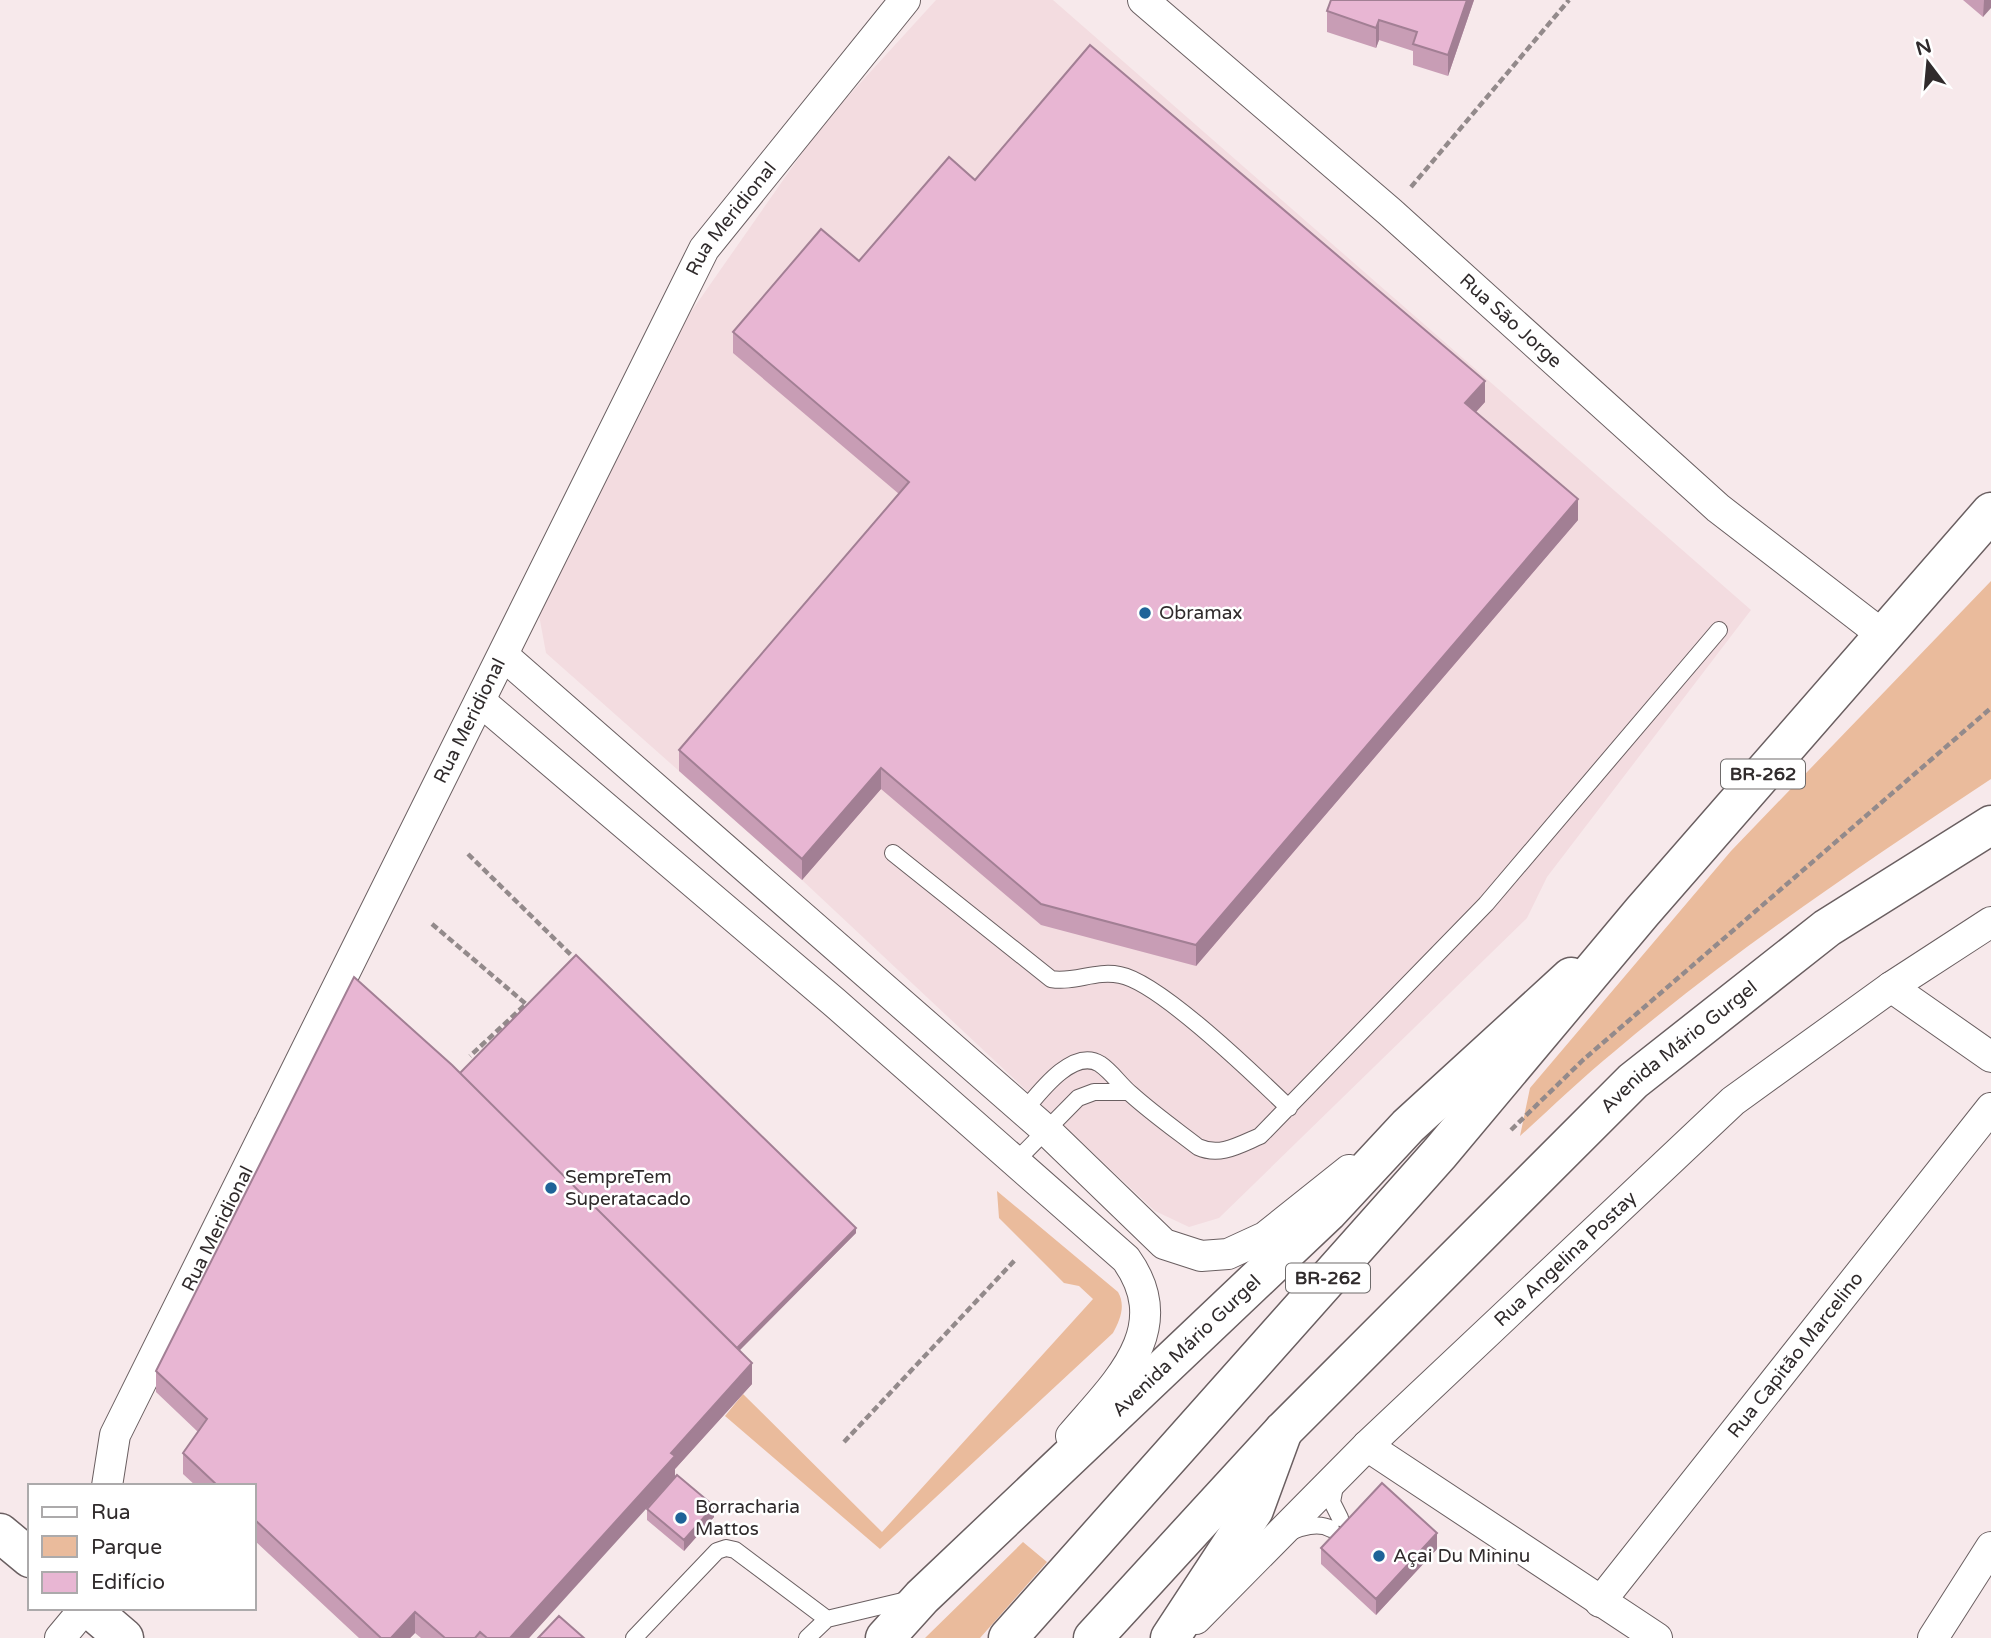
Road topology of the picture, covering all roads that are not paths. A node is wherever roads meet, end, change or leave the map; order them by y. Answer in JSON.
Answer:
{"nodes":[{"id":1,"x":905,"y":0,"type":"edge"},
{"id":2,"x":1143,"y":0,"type":"edge"},
{"id":3,"x":1991,"y":492,"type":"edge"},
{"id":4,"x":1985,"y":520,"type":"edge"},
{"id":5,"x":1719,"y":629,"type":"dead end"},
{"id":6,"x":1884,"y":636,"type":"junction"},
{"id":7,"x":504,"y":656,"type":"junction"},
{"id":8,"x":480,"y":701,"type":"junction"},
{"id":9,"x":1991,"y":825,"type":"edge"},
{"id":10,"x":893,"y":853,"type":"dead end"},
{"id":11,"x":1642,"y":912,"type":"junction"},
{"id":12,"x":1991,"y":922,"type":"edge"},
{"id":13,"x":1891,"y":987,"type":"junction"},
{"id":14,"x":1991,"y":1057,"type":"edge"},
{"id":15,"x":1128,"y":1092,"type":"junction"},
{"id":16,"x":1439,"y":1098,"type":"junction"},
{"id":17,"x":1289,"y":1108,"type":"junction"},
{"id":18,"x":1991,"y":1108,"type":"edge"},
{"id":19,"x":1024,"y":1111,"type":"junction"},
{"id":20,"x":1046,"y":1130,"type":"junction"},
{"id":21,"x":1016,"y":1161,"type":"junction"},
{"id":22,"x":1283,"y":1431,"type":"junction"},
{"id":23,"x":1367,"y":1446,"type":"junction"},
{"id":24,"x":1337,"y":1478,"type":"junction"},
{"id":25,"x":107,"y":1484,"type":"edge"},
{"id":26,"x":0,"y":1533,"type":"edge"},
{"id":27,"x":989,"y":1534,"type":"junction"},
{"id":28,"x":1271,"y":1544,"type":"junction"},
{"id":29,"x":1991,"y":1547,"type":"edge"},
{"id":30,"x":28,"y":1556,"type":"edge"},
{"id":31,"x":922,"y":1597,"type":"junction"},
{"id":32,"x":1600,"y":1602,"type":"junction"},
{"id":33,"x":85,"y":1610,"type":"edge"},
{"id":34,"x":89,"y":1610,"type":"edge"},
{"id":35,"x":827,"y":1619,"type":"junction"},
{"id":36,"x":60,"y":1638,"type":"edge"},
{"id":37,"x":124,"y":1638,"type":"edge"},
{"id":38,"x":634,"y":1638,"type":"edge"},
{"id":39,"x":807,"y":1638,"type":"edge"},
{"id":40,"x":885,"y":1638,"type":"edge"},
{"id":41,"x":1008,"y":1638,"type":"edge"},
{"id":42,"x":1093,"y":1638,"type":"edge"},
{"id":43,"x":1170,"y":1638,"type":"edge"},
{"id":44,"x":1177,"y":1638,"type":"edge"},
{"id":45,"x":1657,"y":1638,"type":"edge"},
{"id":46,"x":1933,"y":1638,"type":"edge"}],
"edges":[{"from":1,"to":7,"type":"street","name":"Rua Meridional"},
{"from":2,"to":6,"type":"street","name":"Rua São Jorge"},
{"from":3,"to":4,"type":"main road","name":"Avenida Mário Gurgel"},
{"from":4,"to":6,"type":"main road","name":"Avenida Mário Gurgel","number":"BR-262"},
{"from":5,"to":17,"type":"lane"},
{"from":6,"to":11,"type":"main road","name":"Avenida Mário Gurgel","number":"BR-262"},
{"from":7,"to":8,"type":"street","name":"Rua Meridional"},
{"from":7,"to":19,"type":"street"},
{"from":8,"to":21,"type":"street"},
{"from":8,"to":25,"type":"street","name":"Rua Meridional"},
{"from":9,"to":22,"type":"main road","name":"Avenida Mário Gurgel"},
{"from":10,"to":17,"type":"lane"},
{"from":11,"to":16,"type":"main road","name":"Avenida Mário Gurgel","number":"BR-262"},
{"from":11,"to":41,"type":"main road","name":"Avenida Mário Gurgel","number":"BR-262"},
{"from":12,"to":13,"type":"street","name":"Rua Angelina Postay"},
{"from":13,"to":14,"type":"street"},
{"from":13,"to":23,"type":"street","name":"Rua Angelina Postay"},
{"from":15,"to":17,"type":"lane"},
{"from":15,"to":19,"type":"lane"},
{"from":15,"to":20,"type":"lane"},
{"from":16,"to":20,"type":"street"},
{"from":16,"to":27,"type":"main road","name":"Avenida Mário Gurgel","number":"BR-262"},
{"from":18,"to":32,"type":"street","name":"Rua Capitão Marcelino"},
{"from":19,"to":20,"type":"street"},
{"from":20,"to":21,"type":"lane"},
{"from":21,"to":27,"type":"street"},
{"from":22,"to":42,"type":"main road","name":"Avenida Mário Gurgel"},
{"from":22,"to":43,"type":"main road","name":"Avenida Mário Gurgel"},
{"from":23,"to":24,"type":"street","name":"Rua Angelina Postay"},
{"from":23,"to":32,"type":"street"},
{"from":24,"to":28,"type":"street","name":"Rua Angelina Postay"},
{"from":24,"to":28,"type":"lane"},
{"from":26,"to":30,"type":"main road"},
{"from":27,"to":31,"type":"main road","name":"Avenida Mário Gurgel","number":"BR-262"},
{"from":28,"to":44,"type":"street","name":"Rua Angelina Postay"},
{"from":29,"to":46,"type":"street"},
{"from":31,"to":35,"type":"lane"},
{"from":31,"to":40,"type":"main road","name":"Avenida Mário Gurgel","number":"BR-262"},
{"from":32,"to":45,"type":"street"},
{"from":33,"to":36,"type":"street"},
{"from":34,"to":37,"type":"main road"},
{"from":35,"to":38,"type":"lane"},
{"from":35,"to":39,"type":"lane"}]}
